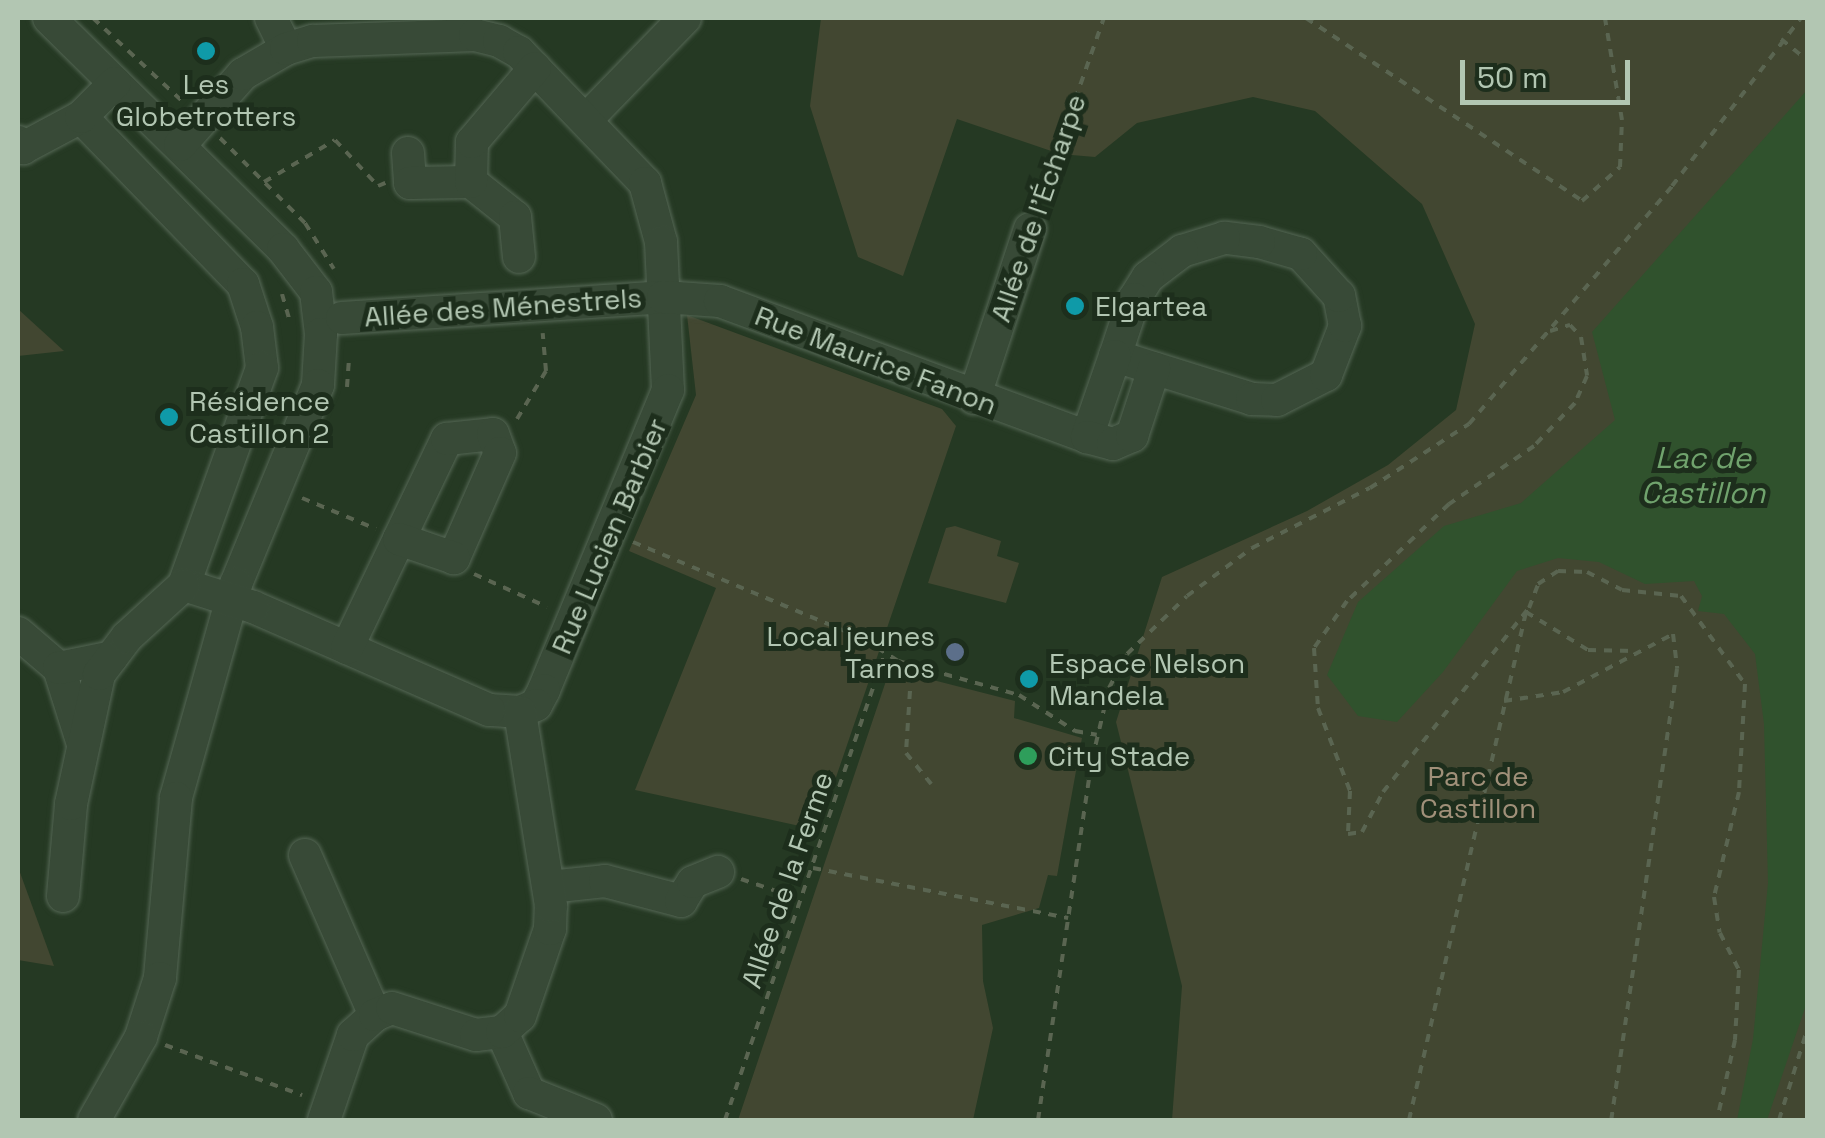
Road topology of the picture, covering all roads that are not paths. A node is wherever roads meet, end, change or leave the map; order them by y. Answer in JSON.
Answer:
{"nodes":[{"id":1,"x":48,"y":18,"type":"edge"},
{"id":2,"x":271,"y":18,"type":"edge"},
{"id":3,"x":685,"y":18,"type":"edge"},
{"id":4,"x":434,"y":28,"type":"edge"},
{"id":5,"x":286,"y":49,"type":"junction"},
{"id":6,"x":536,"y":68,"type":"junction"},
{"id":7,"x":116,"y":83,"type":"junction"},
{"id":8,"x":81,"y":117,"type":"junction"},
{"id":9,"x":587,"y":119,"type":"junction"},
{"id":10,"x":18,"y":142,"type":"edge"},
{"id":11,"x":180,"y":145,"type":"junction"},
{"id":12,"x":409,"y":163,"type":"road end"},
{"id":13,"x":470,"y":182,"type":"junction"},
{"id":14,"x":1030,"y":229,"type":"road end"},
{"id":15,"x":518,"y":257,"type":"dead end"},
{"id":16,"x":663,"y":297,"type":"junction"},
{"id":17,"x":342,"y":318,"type":"dead end"},
{"id":18,"x":1115,"y":356,"type":"junction"},
{"id":19,"x":1154,"y":368,"type":"junction"},
{"id":20,"x":974,"y":398,"type":"junction"},
{"id":21,"x":1087,"y":437,"type":"junction"},
{"id":22,"x":399,"y":539,"type":"junction"},
{"id":23,"x":184,"y":585,"type":"junction"},
{"id":24,"x":232,"y":600,"type":"junction"},
{"id":25,"x":18,"y":633,"type":"edge"},
{"id":26,"x":347,"y":648,"type":"junction"},
{"id":27,"x":112,"y":657,"type":"junction"},
{"id":28,"x":59,"y":668,"type":"junction"},
{"id":29,"x":520,"y":712,"type":"junction"},
{"id":30,"x":84,"y":746,"type":"junction"},
{"id":31,"x":306,"y":856,"type":"dead end"},
{"id":32,"x":718,"y":872,"type":"road end"},
{"id":33,"x":549,"y":887,"type":"junction"},
{"id":34,"x":64,"y":896,"type":"dead end"},
{"id":35,"x":375,"y":1015,"type":"junction"},
{"id":36,"x":502,"y":1032,"type":"junction"},
{"id":37,"x":327,"y":1113,"type":"edge"},
{"id":38,"x":94,"y":1120,"type":"edge"},
{"id":39,"x":596,"y":1120,"type":"edge"}],
"edges":[{"from":1,"to":7,"type":"street"},
{"from":2,"to":5,"type":"street"},
{"from":3,"to":9,"type":"street"},
{"from":4,"to":5,"type":"street","name":"Rue Lucien Barbier"},
{"from":4,"to":6,"type":"street","name":"Rue Lucien Barbier"},
{"from":5,"to":11,"type":"street","name":"Rue Lucien Barbier"},
{"from":6,"to":9,"type":"street","name":"Rue Lucien Barbier"},
{"from":6,"to":13,"type":"street"},
{"from":7,"to":8,"type":"street"},
{"from":7,"to":11,"type":"street"},
{"from":8,"to":10,"type":"street"},
{"from":8,"to":23,"type":"street"},
{"from":9,"to":16,"type":"street","name":"Rue Lucien Barbier"},
{"from":11,"to":24,"type":"street"},
{"from":12,"to":13,"type":"street"},
{"from":13,"to":15,"type":"street"},
{"from":14,"to":20,"type":"street","name":"Allée de l'Écharpe"},
{"from":16,"to":17,"type":"street","name":"Allée des Ménestrels"},
{"from":16,"to":20,"type":"street","name":"Rue Maurice Fanon"},
{"from":16,"to":29,"type":"street","name":"Rue Lucien Barbier"},
{"from":18,"to":19,"type":"street"},
{"from":18,"to":19,"type":"street"},
{"from":18,"to":21,"type":"street"},
{"from":19,"to":21,"type":"street","name":"Rue Maurice Fanon"},
{"from":20,"to":21,"type":"street","name":"Rue Maurice Fanon"},
{"from":22,"to":22,"type":"street"},
{"from":22,"to":26,"type":"street"},
{"from":23,"to":24,"type":"street"},
{"from":23,"to":27,"type":"street"},
{"from":24,"to":26,"type":"street"},
{"from":24,"to":38,"type":"street"},
{"from":25,"to":28,"type":"street"},
{"from":26,"to":29,"type":"street"},
{"from":27,"to":28,"type":"street"},
{"from":27,"to":30,"type":"street"},
{"from":28,"to":30,"type":"street"},
{"from":29,"to":33,"type":"street"},
{"from":30,"to":34,"type":"street"},
{"from":31,"to":35,"type":"street"},
{"from":32,"to":33,"type":"street"},
{"from":33,"to":36,"type":"street"},
{"from":35,"to":36,"type":"street"},
{"from":35,"to":37,"type":"street"},
{"from":36,"to":39,"type":"street"}]}
